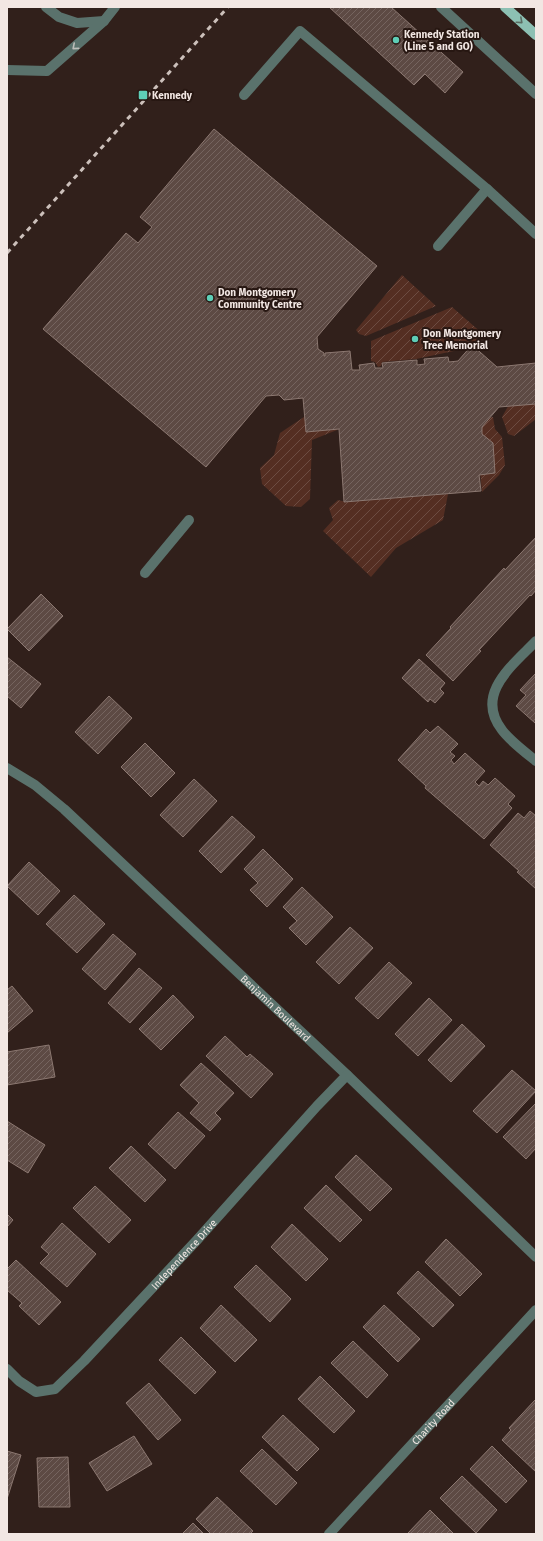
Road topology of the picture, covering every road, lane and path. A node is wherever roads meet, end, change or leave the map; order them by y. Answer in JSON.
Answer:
{"nodes":[{"id":1,"x":46,"y":7,"type":"edge"},
{"id":2,"x":115,"y":7,"type":"edge"},
{"id":3,"x":441,"y":7,"type":"edge"},
{"id":4,"x":505,"y":7,"type":"edge"},
{"id":5,"x":104,"y":21,"type":"junction"},
{"id":6,"x":536,"y":35,"type":"edge"},
{"id":7,"x":7,"y":70,"type":"edge"},
{"id":8,"x":536,"y":94,"type":"edge"},
{"id":9,"x":244,"y":95,"type":"dead end"},
{"id":10,"x":487,"y":190,"type":"junction"},
{"id":11,"x":536,"y":234,"type":"edge"},
{"id":12,"x":438,"y":246,"type":"dead end"},
{"id":13,"x":188,"y":520,"type":"dead end"},
{"id":14,"x":145,"y":573,"type":"dead end"},
{"id":15,"x":536,"y":640,"type":"edge"},
{"id":16,"x":536,"y":762,"type":"edge"},
{"id":17,"x":7,"y":768,"type":"edge"},
{"id":18,"x":347,"y":1076,"type":"junction"},
{"id":19,"x":536,"y":1257,"type":"edge"},
{"id":20,"x":536,"y":1310,"type":"edge"},
{"id":21,"x":7,"y":1369,"type":"edge"},
{"id":22,"x":329,"y":1534,"type":"edge"}],
"edges":[{"from":1,"to":5,"type":"street"},
{"from":2,"to":5,"type":"street"},
{"from":3,"to":8,"type":"street"},
{"from":4,"to":6,"type":"main road","one_way":true},
{"from":5,"to":7,"type":"street","one_way":true},
{"from":9,"to":10,"type":"street"},
{"from":10,"to":11,"type":"street"},
{"from":10,"to":12,"type":"street"},
{"from":13,"to":14,"type":"street"},
{"from":15,"to":16,"type":"street"},
{"from":17,"to":18,"type":"street","name":"Benjamin Boulevard"},
{"from":18,"to":19,"type":"street","name":"Benjamin Boulevard"},
{"from":18,"to":21,"type":"street","name":"Independence Drive"},
{"from":20,"to":22,"type":"street","name":"Charity Road"}]}
